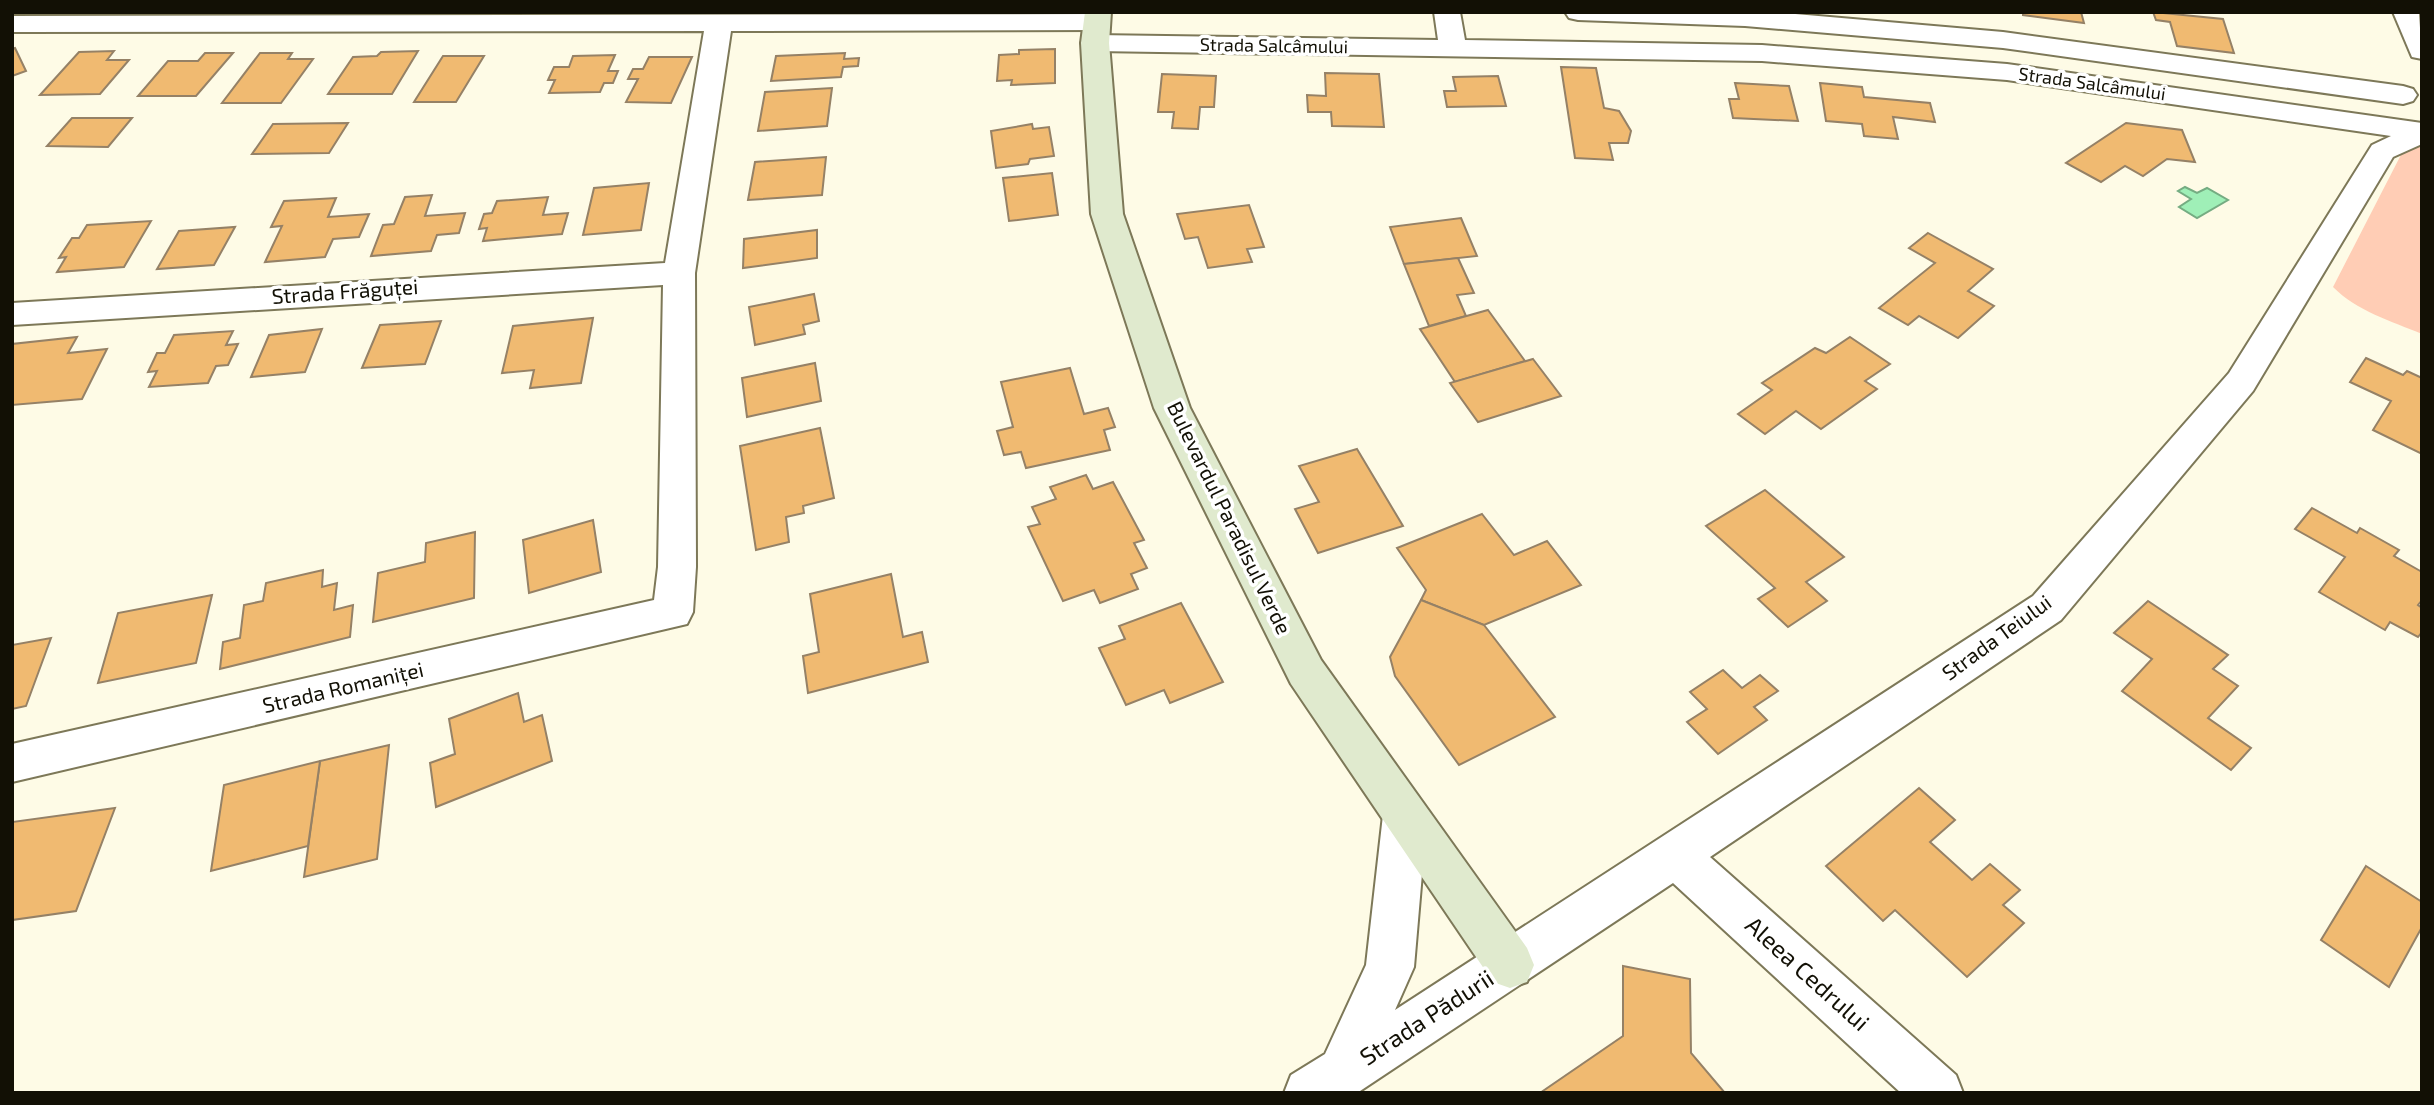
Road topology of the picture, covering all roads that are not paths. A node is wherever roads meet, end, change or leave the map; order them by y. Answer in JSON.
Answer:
{"nodes":[{"id":1,"x":1447,"y":12,"type":"edge"},
{"id":2,"x":1578,"y":12,"type":"edge"},
{"id":3,"x":2406,"y":12,"type":"edge"},
{"id":4,"x":1745,"y":18,"type":"junction"},
{"id":5,"x":719,"y":23,"type":"junction"},
{"id":6,"x":12,"y":24,"type":"edge"},
{"id":7,"x":1097,"y":26,"type":"edge"},
{"id":8,"x":2003,"y":40,"type":"junction"},
{"id":9,"x":1452,"y":48,"type":"junction"},
{"id":10,"x":2422,"y":51,"type":"edge"},
{"id":11,"x":1762,"y":53,"type":"junction"},
{"id":12,"x":2007,"y":72,"type":"junction"},
{"id":13,"x":2413,"y":91,"type":"edge"},
{"id":14,"x":2421,"y":132,"type":"edge"},
{"id":15,"x":678,"y":273,"type":"junction"},
{"id":16,"x":12,"y":314,"type":"edge"},
{"id":17,"x":12,"y":763,"type":"edge"},
{"id":18,"x":1405,"y":815,"type":"junction"},
{"id":19,"x":1676,"y":856,"type":"junction"},
{"id":20,"x":1510,"y":965,"type":"junction"},
{"id":21,"x":1325,"y":1083,"type":"edge"},
{"id":22,"x":1938,"y":1093,"type":"edge"}],
"edges":[{"from":1,"to":9,"type":"street"},
{"from":2,"to":4,"type":"street","name":"Strada Salcâmului"},
{"from":3,"to":10,"type":"street"},
{"from":4,"to":8,"type":"street","name":"Strada Salcâmului"},
{"from":4,"to":11,"type":"street"},
{"from":5,"to":6,"type":"street","name":"Strada Salcâmului"},
{"from":5,"to":7,"type":"street","name":"Strada Salcâmului"},
{"from":5,"to":15,"type":"street"},
{"from":7,"to":9,"type":"street","name":"Strada Salcâmului"},
{"from":7,"to":18,"type":"street","name":"Bulevardul Paradisul Verde"},
{"from":8,"to":12,"type":"street"},
{"from":8,"to":13,"type":"street","name":"Strada Salcâmului"},
{"from":9,"to":11,"type":"street","name":"Strada Salcâmului"},
{"from":11,"to":12,"type":"street","name":"Strada Salcâmului"},
{"from":12,"to":14,"type":"street","name":"Strada Salcâmului"},
{"from":13,"to":14,"type":"street"},
{"from":14,"to":19,"type":"street","name":"Strada Teiului"},
{"from":15,"to":16,"type":"street","name":"Strada Frăguței"},
{"from":15,"to":17,"type":"street","name":"Strada Romaniței"},
{"from":18,"to":20,"type":"street","name":"Bulevardul Paradisul Verde"},
{"from":18,"to":21,"type":"street"},
{"from":19,"to":20,"type":"street","name":"Strada Teiului"},
{"from":19,"to":22,"type":"street","name":"Aleea Cedrului"},
{"from":20,"to":21,"type":"street","name":"Strada Pădurii"}]}
